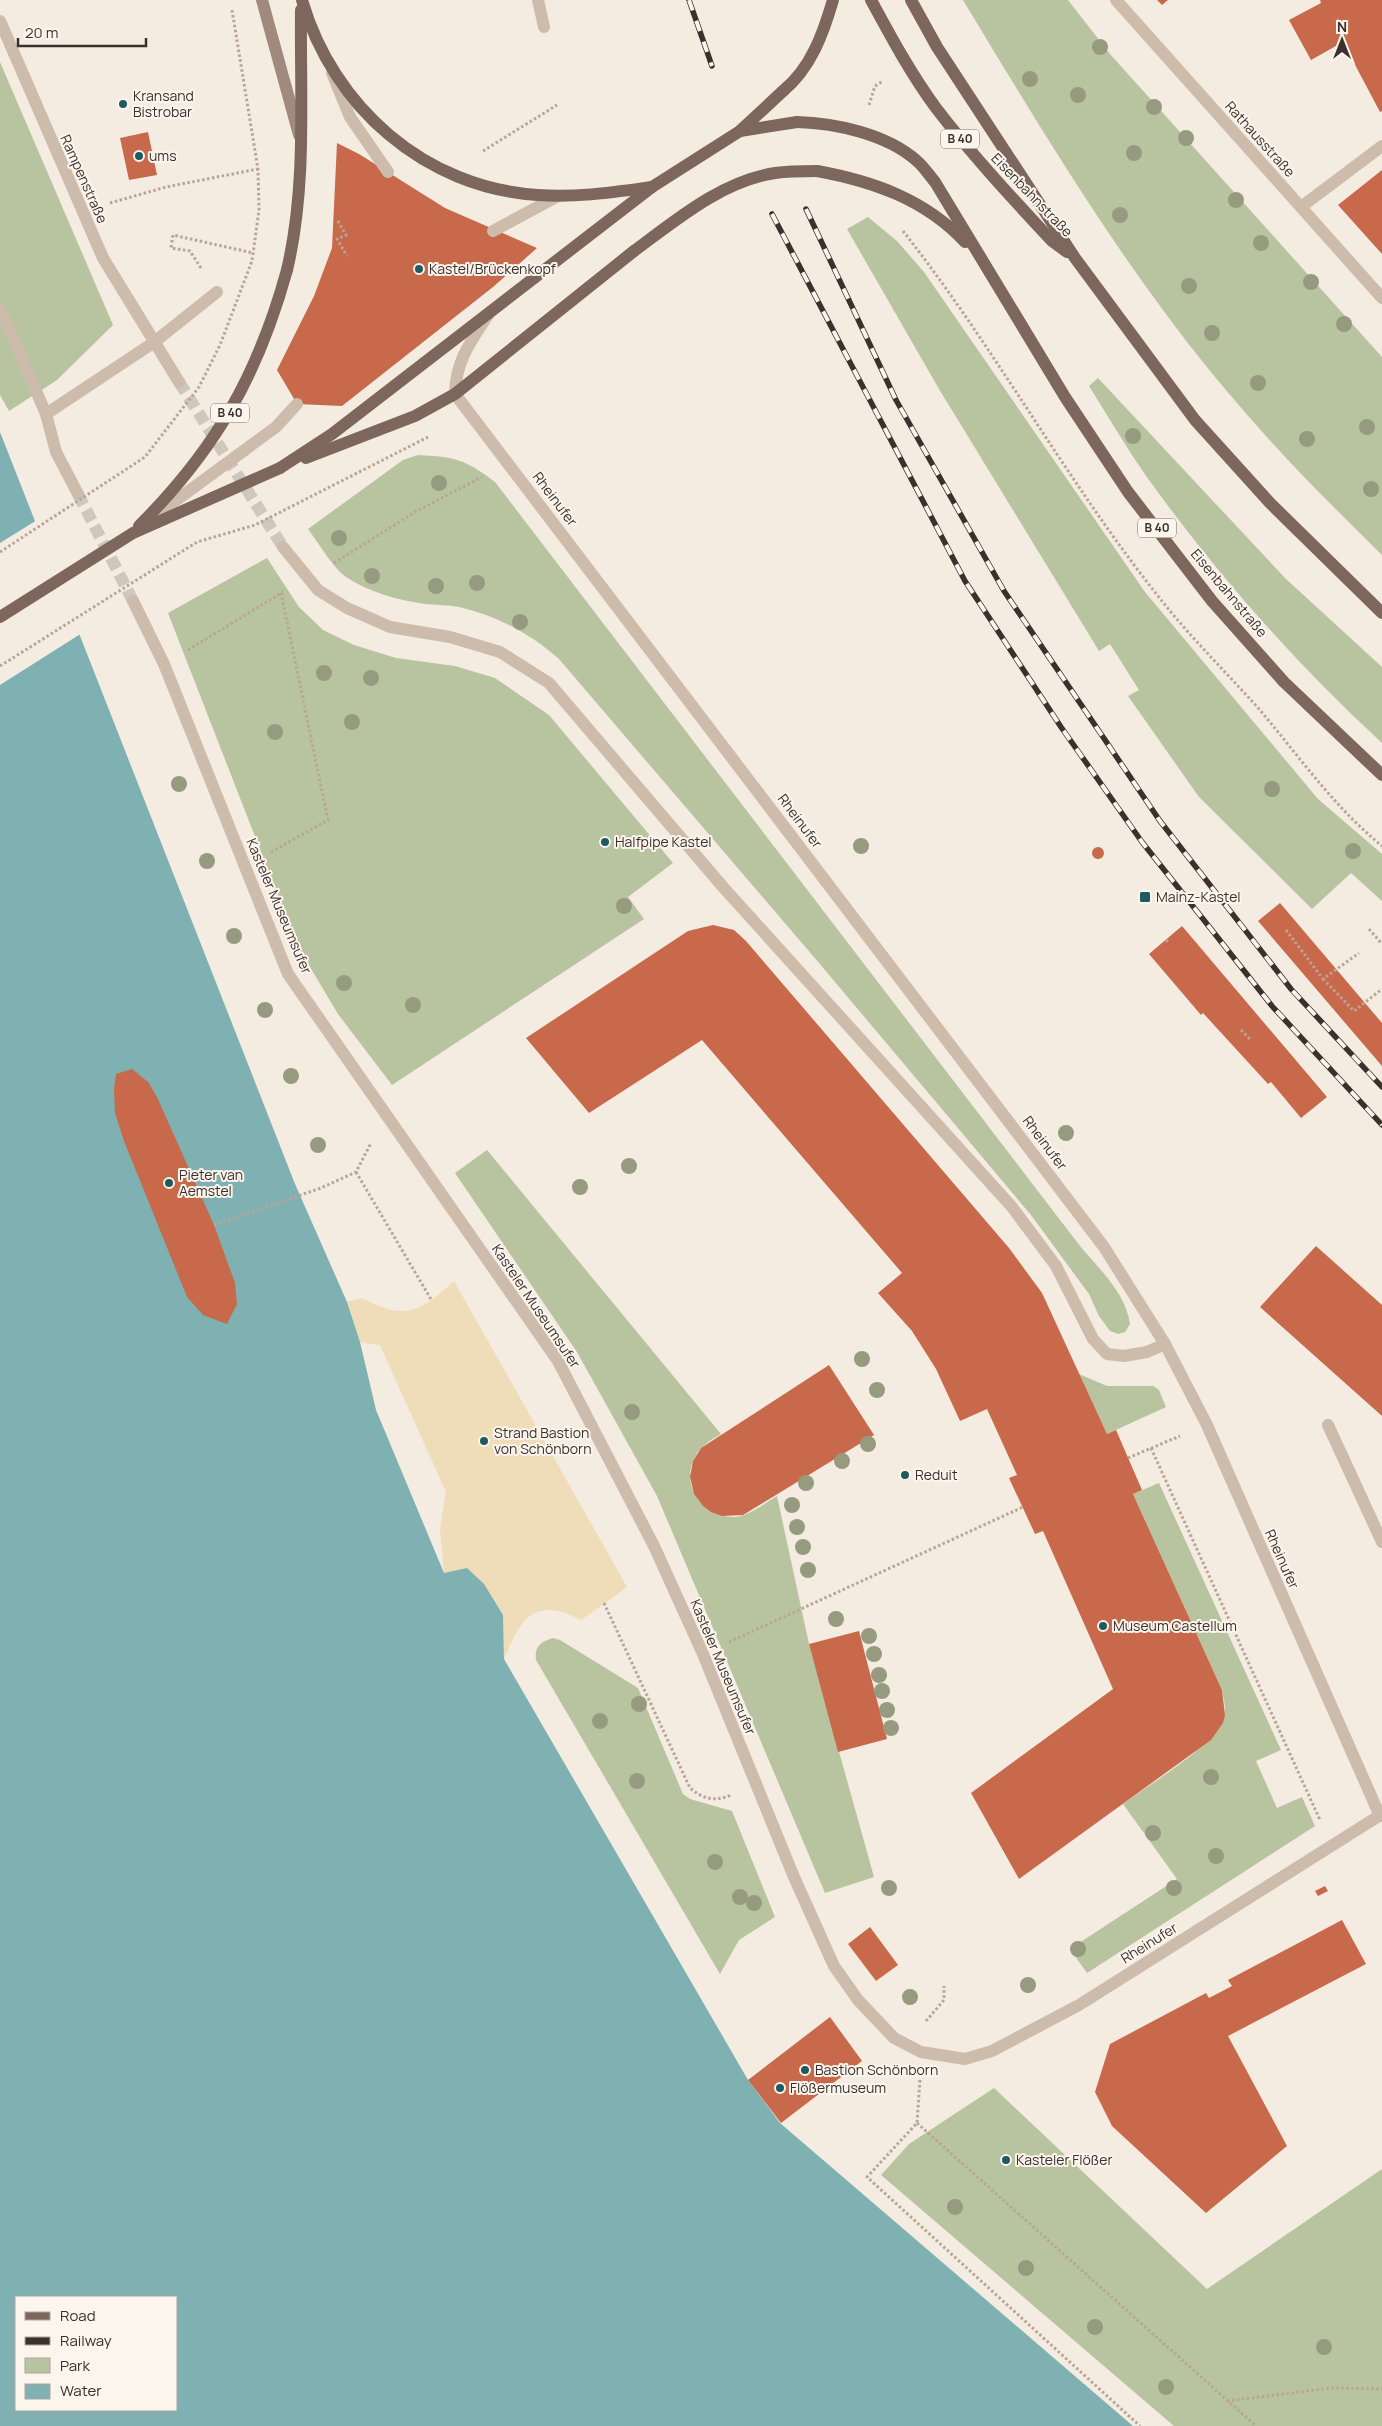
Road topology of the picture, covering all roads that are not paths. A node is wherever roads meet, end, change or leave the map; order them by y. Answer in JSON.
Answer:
{"nodes":[{"id":1,"x":262,"y":0,"type":"edge"},
{"id":2,"x":302,"y":0,"type":"edge"},
{"id":3,"x":538,"y":0,"type":"edge"},
{"id":4,"x":833,"y":0,"type":"edge"},
{"id":5,"x":871,"y":0,"type":"edge"},
{"id":6,"x":911,"y":0,"type":"edge"},
{"id":7,"x":1116,"y":0,"type":"edge"},
{"id":8,"x":0,"y":21,"type":"edge"},
{"id":9,"x":544,"y":27,"type":"dead end"},
{"id":10,"x":325,"y":57,"type":"junction"},
{"id":11,"x":740,"y":131,"type":"junction"},
{"id":12,"x":300,"y":137,"type":"junction"},
{"id":13,"x":1382,"y":146,"type":"edge"},
{"id":14,"x":388,"y":172,"type":"dead end"},
{"id":15,"x":652,"y":187,"type":"junction"},
{"id":16,"x":558,"y":196,"type":"junction"},
{"id":17,"x":1301,"y":207,"type":"junction"},
{"id":18,"x":493,"y":231,"type":"dead end"},
{"id":19,"x":980,"y":258,"type":"junction"},
{"id":20,"x":1075,"y":258,"type":"junction"},
{"id":21,"x":217,"y":292,"type":"dead end"},
{"id":22,"x":1382,"y":298,"type":"edge"},
{"id":23,"x":0,"y":308,"type":"edge"},
{"id":24,"x":489,"y":314,"type":"junction"},
{"id":25,"x":153,"y":343,"type":"junction"},
{"id":26,"x":179,"y":382,"type":"tunnel mouth"},
{"id":27,"x":455,"y":394,"type":"junction"},
{"id":28,"x":298,"y":404,"type":"dead end"},
{"id":29,"x":46,"y":414,"type":"junction"},
{"id":30,"x":280,"y":468,"type":"junction"},
{"id":31,"x":78,"y":494,"type":"tunnel mouth"},
{"id":32,"x":133,"y":532,"type":"junction"},
{"id":33,"x":283,"y":547,"type":"tunnel mouth"},
{"id":34,"x":133,"y":601,"type":"tunnel mouth"},
{"id":35,"x":1382,"y":613,"type":"edge"},
{"id":36,"x":0,"y":617,"type":"edge"},
{"id":37,"x":1382,"y":775,"type":"edge"},
{"id":38,"x":1165,"y":1344,"type":"junction"},
{"id":39,"x":1328,"y":1425,"type":"dead end"},
{"id":40,"x":1382,"y":1542,"type":"edge"},
{"id":41,"x":1381,"y":1815,"type":"edge"},
{"id":42,"x":921,"y":2052,"type":"joint"}],
"edges":[{"from":1,"to":12,"type":"main road"},
{"from":2,"to":10,"type":"main road","number":"B 40"},
{"from":2,"to":12,"type":"main road","number":"B 40"},
{"from":3,"to":9,"type":"street"},
{"from":4,"to":11,"type":"main road","number":"B 40","bridge":true},
{"from":5,"to":20,"type":"main road","name":"Eisenbahnstraße","number":"B 40"},
{"from":6,"to":20,"type":"main road","name":"Eisenbahnstraße","number":"B 40"},
{"from":7,"to":17,"type":"street","name":"Rathausstraße"},
{"from":8,"to":25,"type":"street","name":"Rampenstraße"},
{"from":10,"to":14,"type":"street"},
{"from":10,"to":16,"type":"main road","number":"B 40"},
{"from":11,"to":15,"type":"main road","number":"B 40","bridge":true},
{"from":11,"to":19,"type":"main road","name":"Eisenbahnstraße","number":"B 40","bridge":true},
{"from":12,"to":32,"type":"main road","number":"B 40","bridge":true},
{"from":13,"to":17,"type":"street"},
{"from":15,"to":16,"type":"main road","number":"B 40"},
{"from":15,"to":24,"type":"main road","number":"B 40"},
{"from":16,"to":18,"type":"street"},
{"from":17,"to":22,"type":"street","name":"Rathausstraße"},
{"from":19,"to":27,"type":"main road","name":"Eisenbahnstraße","number":"B 40","bridge":true},
{"from":19,"to":37,"type":"main road","name":"Eisenbahnstraße","number":"B 40"},
{"from":20,"to":35,"type":"main road","name":"Eisenbahnstraße","number":"B 40"},
{"from":21,"to":25,"type":"street"},
{"from":23,"to":29,"type":"street"},
{"from":24,"to":27,"type":"street"},
{"from":24,"to":30,"type":"main road","number":"B 40"},
{"from":25,"to":26,"type":"street"},
{"from":25,"to":29,"type":"street"},
{"from":27,"to":30,"type":"main road","number":"B 40"},
{"from":27,"to":38,"type":"street","name":"Rheinufer"},
{"from":28,"to":32,"type":"street","bridge":true},
{"from":29,"to":31,"type":"street"},
{"from":30,"to":32,"type":"main road","number":"B 40","bridge":true},
{"from":32,"to":36,"type":"main road","number":"B 40","bridge":true},
{"from":33,"to":38,"type":"street"},
{"from":34,"to":42,"type":"street","name":"Kasteler Museumsufer"},
{"from":38,"to":41,"type":"street","name":"Rheinufer"},
{"from":39,"to":40,"type":"street"},
{"from":41,"to":42,"type":"street","name":"Rheinufer"}]}
